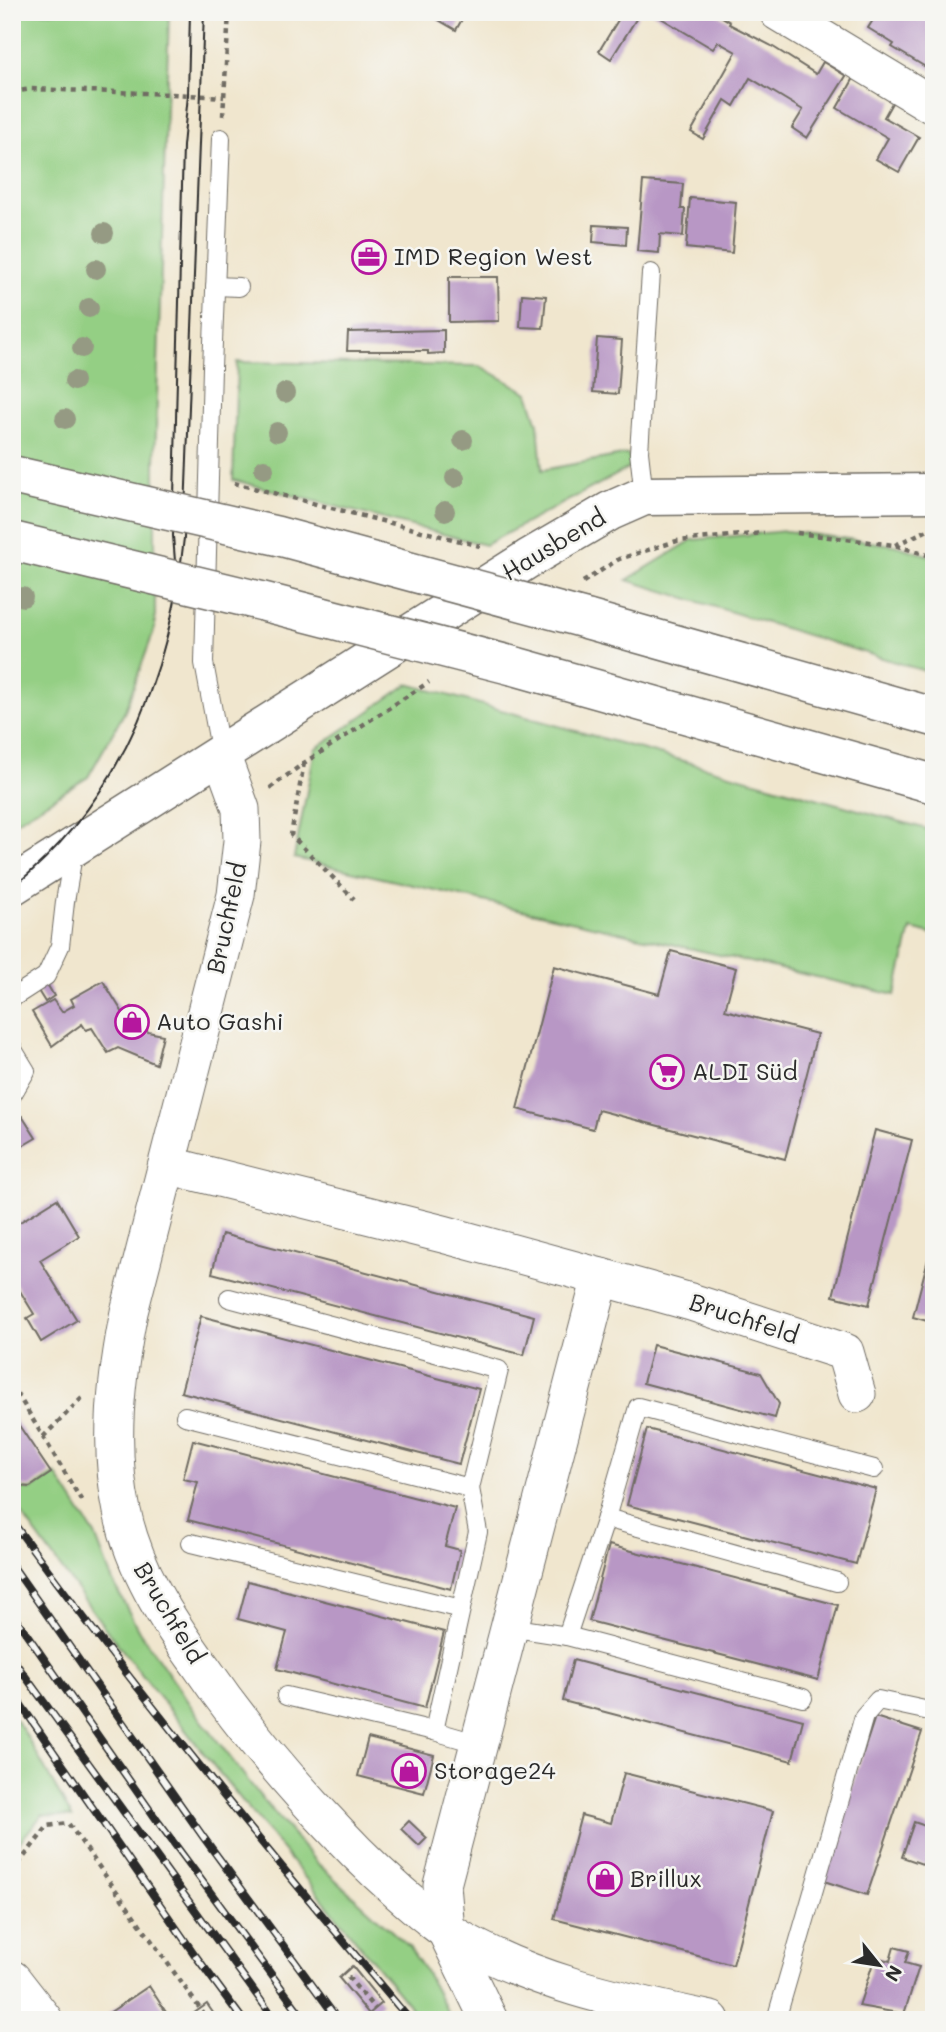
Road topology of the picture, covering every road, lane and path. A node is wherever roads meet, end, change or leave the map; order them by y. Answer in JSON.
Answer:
{"nodes":[{"id":1,"x":229,"y":12,"type":"edge"},
{"id":2,"x":778,"y":12,"type":"edge"},
{"id":3,"x":12,"y":92,"type":"edge"},
{"id":4,"x":934,"y":106,"type":"edge"},
{"id":5,"x":221,"y":138,"type":"dead end"},
{"id":6,"x":651,"y":273,"type":"dead end"},
{"id":7,"x":215,"y":286,"type":"junction"},
{"id":8,"x":239,"y":287,"type":"dead end"},
{"id":9,"x":12,"y":475,"type":"edge"},
{"id":10,"x":209,"y":477,"type":"junction"},
{"id":11,"x":934,"y":492,"type":"edge"},
{"id":12,"x":644,"y":496,"type":"junction"},
{"id":13,"x":934,"y":527,"type":"edge"},
{"id":14,"x":12,"y":541,"type":"edge"},
{"id":15,"x":934,"y":557,"type":"edge"},
{"id":16,"x":528,"y":559,"type":"junction"},
{"id":17,"x":934,"y":717,"type":"edge"},
{"id":18,"x":221,"y":754,"type":"junction"},
{"id":19,"x":304,"y":763,"type":"dead end"},
{"id":20,"x":934,"y":785,"type":"edge"},
{"id":21,"x":75,"y":847,"type":"junction"},
{"id":22,"x":12,"y":886,"type":"edge"},
{"id":23,"x":354,"y":899,"type":"dead end"},
{"id":24,"x":12,"y":998,"type":"edge"},
{"id":25,"x":12,"y":1048,"type":"edge"},
{"id":26,"x":12,"y":1095,"type":"edge"},
{"id":27,"x":167,"y":1165,"type":"junction"},
{"id":28,"x":601,"y":1277,"type":"junction"},
{"id":29,"x":229,"y":1298,"type":"dead end"},
{"id":30,"x":12,"y":1385,"type":"edge"},
{"id":31,"x":858,"y":1394,"type":"dead end"},
{"id":32,"x":185,"y":1416,"type":"dead end"},
{"id":33,"x":874,"y":1469,"type":"dead end"},
{"id":34,"x":470,"y":1488,"type":"junction"},
{"id":35,"x":89,"y":1512,"type":"dead end"},
{"id":36,"x":606,"y":1518,"type":"junction"},
{"id":37,"x":191,"y":1543,"type":"dead end"},
{"id":38,"x":837,"y":1582,"type":"dead end"},
{"id":39,"x":461,"y":1609,"type":"junction"},
{"id":40,"x":509,"y":1627,"type":"junction"},
{"id":41,"x":567,"y":1636,"type":"junction"},
{"id":42,"x":286,"y":1696,"type":"dead end"},
{"id":43,"x":803,"y":1698,"type":"dead end"},
{"id":44,"x":934,"y":1713,"type":"edge"},
{"id":45,"x":434,"y":1731,"type":"junction"},
{"id":46,"x":479,"y":1744,"type":"junction"},
{"id":47,"x":12,"y":1872,"type":"edge"},
{"id":48,"x":446,"y":1931,"type":"junction"},
{"id":49,"x":348,"y":1977,"type":"dead end"},
{"id":50,"x":12,"y":1979,"type":"edge"},
{"id":51,"x":375,"y":2009,"type":"dead end"},
{"id":52,"x":44,"y":2020,"type":"edge"},
{"id":53,"x":208,"y":2020,"type":"edge"},
{"id":54,"x":489,"y":2020,"type":"edge"},
{"id":55,"x":711,"y":2020,"type":"edge"},
{"id":56,"x":776,"y":2020,"type":"edge"}],
"edges":[{"from":1,"to":3,"type":"path"},
{"from":2,"to":4,"type":"street"},
{"from":5,"to":7,"type":"lane"},
{"from":6,"to":12,"type":"lane"},
{"from":7,"to":8,"type":"lane"},
{"from":7,"to":10,"type":"lane"},
{"from":9,"to":17,"type":"main road","bridge":true},
{"from":10,"to":16,"type":"path"},
{"from":10,"to":18,"type":"lane"},
{"from":11,"to":12,"type":"main road","name":"Hausbend"},
{"from":12,"to":16,"type":"main road","name":"Hausbend"},
{"from":13,"to":15,"type":"path"},
{"from":14,"to":20,"type":"main road","bridge":true},
{"from":16,"to":18,"type":"main road","name":"Hausbend"},
{"from":18,"to":21,"type":"main road","name":"Hausbend"},
{"from":18,"to":27,"type":"street","name":"Bruchfeld"},
{"from":19,"to":23,"type":"path"},
{"from":21,"to":22,"type":"main road","name":"Hausbend"},
{"from":21,"to":24,"type":"lane"},
{"from":25,"to":26,"type":"lane"},
{"from":27,"to":28,"type":"street","name":"Bruchfeld"},
{"from":27,"to":48,"type":"street","name":"Bruchfeld"},
{"from":28,"to":31,"type":"street","name":"Bruchfeld"},
{"from":28,"to":40,"type":"street"},
{"from":29,"to":34,"type":"lane"},
{"from":30,"to":35,"type":"path"},
{"from":32,"to":34,"type":"lane"},
{"from":33,"to":36,"type":"lane"},
{"from":34,"to":39,"type":"lane"},
{"from":36,"to":38,"type":"lane"},
{"from":36,"to":41,"type":"lane"},
{"from":37,"to":39,"type":"lane"},
{"from":39,"to":45,"type":"lane"},
{"from":40,"to":41,"type":"lane"},
{"from":40,"to":46,"type":"street"},
{"from":41,"to":43,"type":"lane"},
{"from":42,"to":45,"type":"lane"},
{"from":44,"to":56,"type":"lane"},
{"from":45,"to":46,"type":"lane"},
{"from":46,"to":48,"type":"street"},
{"from":47,"to":53,"type":"path"},
{"from":48,"to":54,"type":"street"},
{"from":48,"to":55,"type":"street","name":"Bruchfeld"},
{"from":49,"to":51,"type":"path"},
{"from":50,"to":52,"type":"street"}]}
